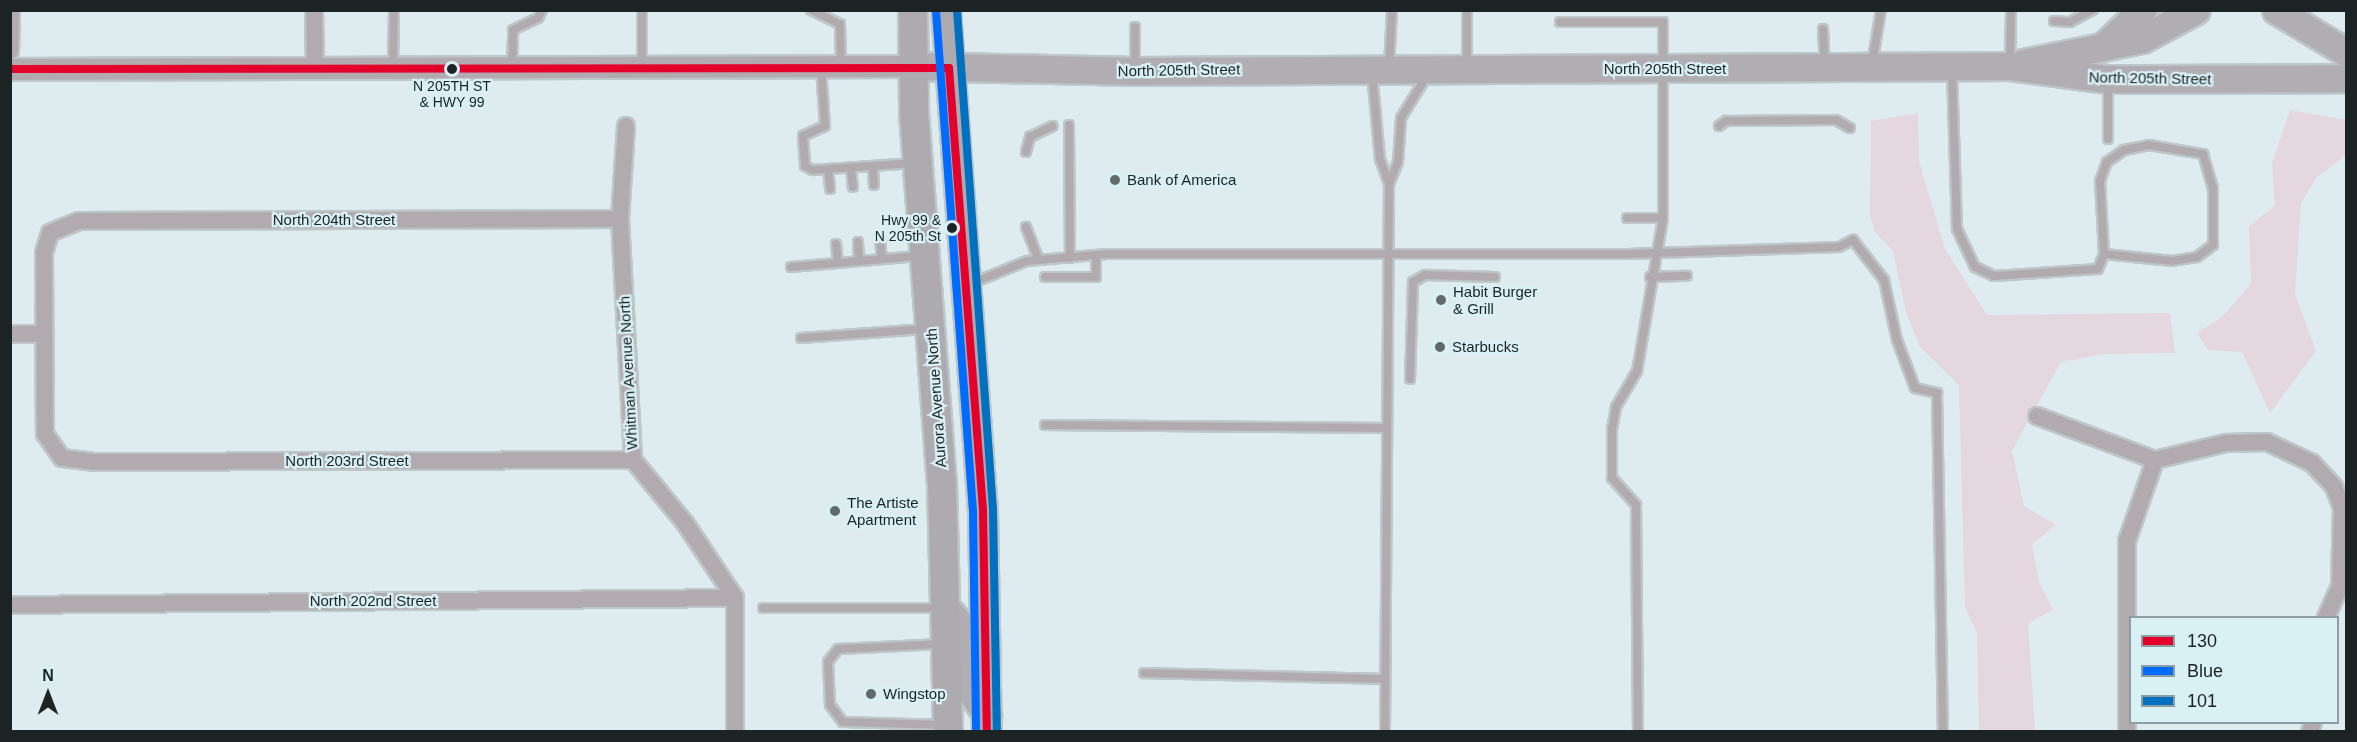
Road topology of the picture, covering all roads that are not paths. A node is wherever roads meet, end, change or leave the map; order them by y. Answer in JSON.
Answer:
{"nodes":[{"id":1,"x":11,"y":10,"type":"edge"},
{"id":2,"x":314,"y":10,"type":"edge"},
{"id":3,"x":394,"y":10,"type":"edge"},
{"id":4,"x":542,"y":10,"type":"edge"},
{"id":5,"x":642,"y":10,"type":"edge"},
{"id":6,"x":811,"y":10,"type":"edge"},
{"id":7,"x":913,"y":10,"type":"edge"},
{"id":8,"x":946,"y":10,"type":"edge"},
{"id":9,"x":1392,"y":10,"type":"edge"},
{"id":10,"x":1467,"y":10,"type":"edge"},
{"id":11,"x":1881,"y":10,"type":"edge"},
{"id":12,"x":2011,"y":10,"type":"edge"},
{"id":13,"x":2093,"y":10,"type":"edge"},
{"id":14,"x":2142,"y":10,"type":"edge"},
{"id":15,"x":2196,"y":10,"type":"edge"},
{"id":16,"x":2276,"y":10,"type":"edge"},
{"id":17,"x":2054,"y":21,"type":"dead end"},
{"id":18,"x":1560,"y":22,"type":"dead end"},
{"id":19,"x":1135,"y":27,"type":"dead end"},
{"id":20,"x":1823,"y":29,"type":"dead end"},
{"id":21,"x":2099,"y":49,"type":"junction"},
{"id":22,"x":10,"y":51,"type":"edge"},
{"id":23,"x":2346,"y":52,"type":"edge"},
{"id":24,"x":831,"y":66,"type":"junction"},
{"id":25,"x":914,"y":66,"type":"junction"},
{"id":26,"x":2010,"y":66,"type":"junction"},
{"id":27,"x":1952,"y":67,"type":"junction"},
{"id":28,"x":949,"y":68,"type":"junction"},
{"id":29,"x":1825,"y":68,"type":"junction"},
{"id":30,"x":1871,"y":68,"type":"junction"},
{"id":31,"x":10,"y":69,"type":"edge"},
{"id":32,"x":642,"y":69,"type":"junction"},
{"id":33,"x":1467,"y":69,"type":"junction"},
{"id":34,"x":315,"y":70,"type":"junction"},
{"id":35,"x":393,"y":70,"type":"junction"},
{"id":36,"x":512,"y":70,"type":"junction"},
{"id":37,"x":1380,"y":70,"type":"junction"},
{"id":38,"x":1431,"y":70,"type":"junction"},
{"id":39,"x":1663,"y":70,"type":"junction"},
{"id":40,"x":1136,"y":71,"type":"junction"},
{"id":41,"x":2346,"y":78,"type":"edge"},
{"id":42,"x":2108,"y":79,"type":"junction"},
{"id":43,"x":1069,"y":125,"type":"dead end"},
{"id":44,"x":626,"y":126,"type":"dead end"},
{"id":45,"x":1053,"y":126,"type":"dead end"},
{"id":46,"x":1719,"y":126,"type":"dead end"},
{"id":47,"x":1850,"y":128,"type":"dead end"},
{"id":48,"x":2108,"y":139,"type":"dead end"},
{"id":49,"x":1026,"y":152,"type":"dead end"},
{"id":50,"x":918,"y":162,"type":"junction"},
{"id":51,"x":873,"y":167,"type":"junction"},
{"id":52,"x":828,"y":169,"type":"junction"},
{"id":53,"x":851,"y":169,"type":"junction"},
{"id":54,"x":1389,"y":183,"type":"junction"},
{"id":55,"x":874,"y":185,"type":"dead end"},
{"id":56,"x":853,"y":187,"type":"dead end"},
{"id":57,"x":830,"y":189,"type":"dead end"},
{"id":58,"x":1626,"y":218,"type":"dead end"},
{"id":59,"x":1663,"y":218,"type":"junction"},
{"id":60,"x":620,"y":219,"type":"junction"},
{"id":61,"x":1026,"y":227,"type":"dead end"},
{"id":62,"x":880,"y":240,"type":"dead end"},
{"id":63,"x":858,"y":242,"type":"dead end"},
{"id":64,"x":836,"y":244,"type":"dead end"},
{"id":65,"x":1655,"y":251,"type":"junction"},
{"id":66,"x":1387,"y":254,"type":"junction"},
{"id":67,"x":2104,"y":254,"type":"junction"},
{"id":68,"x":926,"y":256,"type":"junction"},
{"id":69,"x":1096,"y":257,"type":"junction"},
{"id":70,"x":1038,"y":258,"type":"junction"},
{"id":71,"x":1071,"y":258,"type":"junction"},
{"id":72,"x":882,"y":259,"type":"junction"},
{"id":73,"x":859,"y":261,"type":"junction"},
{"id":74,"x":838,"y":263,"type":"junction"},
{"id":75,"x":791,"y":267,"type":"dead end"},
{"id":76,"x":1687,"y":276,"type":"dead end"},
{"id":77,"x":1045,"y":277,"type":"dead end"},
{"id":78,"x":1495,"y":277,"type":"dead end"},
{"id":79,"x":1650,"y":277,"type":"junction"},
{"id":80,"x":963,"y":285,"type":"junction"},
{"id":81,"x":932,"y":329,"type":"junction"},
{"id":82,"x":10,"y":334,"type":"edge"},
{"id":83,"x":42,"y":334,"type":"junction"},
{"id":84,"x":801,"y":338,"type":"dead end"},
{"id":85,"x":1410,"y":378,"type":"dead end"},
{"id":86,"x":2037,"y":416,"type":"dead end"},
{"id":87,"x":1045,"y":425,"type":"dead end"},
{"id":88,"x":1385,"y":428,"type":"junction"},
{"id":89,"x":633,"y":460,"type":"junction"},
{"id":90,"x":2155,"y":460,"type":"junction"},
{"id":91,"x":2343,"y":587,"type":"edge"},
{"id":92,"x":735,"y":598,"type":"junction"},
{"id":93,"x":10,"y":604,"type":"edge"},
{"id":94,"x":763,"y":608,"type":"dead end"},
{"id":95,"x":946,"y":608,"type":"junction"},
{"id":96,"x":2327,"y":616,"type":"edge"},
{"id":97,"x":947,"y":644,"type":"junction"},
{"id":98,"x":1144,"y":673,"type":"dead end"},
{"id":99,"x":1385,"y":679,"type":"junction"},
{"id":100,"x":987,"y":723,"type":"edge"},
{"id":101,"x":948,"y":729,"type":"edge"},
{"id":102,"x":735,"y":732,"type":"edge"},
{"id":103,"x":1385,"y":732,"type":"edge"},
{"id":104,"x":1638,"y":732,"type":"edge"},
{"id":105,"x":1943,"y":732,"type":"edge"},
{"id":106,"x":2127,"y":732,"type":"edge"}],
"edges":[{"from":1,"to":22,"type":"street"},
{"from":2,"to":34,"type":"street"},
{"from":3,"to":35,"type":"lane"},
{"from":4,"to":36,"type":"lane"},
{"from":5,"to":32,"type":"lane"},
{"from":6,"to":24,"type":"lane"},
{"from":7,"to":25,"type":"highway","name":"Aurora Avenue North"},
{"from":8,"to":28,"type":"highway"},
{"from":9,"to":37,"type":"lane"},
{"from":10,"to":33,"type":"lane"},
{"from":11,"to":30,"type":"lane"},
{"from":12,"to":26,"type":"lane"},
{"from":13,"to":17,"type":"lane"},
{"from":14,"to":21,"type":"main road"},
{"from":15,"to":21,"type":"main road"},
{"from":16,"to":23,"type":"main road"},
{"from":18,"to":39,"type":"lane"},
{"from":19,"to":40,"type":"lane"},
{"from":20,"to":29,"type":"lane"},
{"from":21,"to":26,"type":"main road"},
{"from":24,"to":25,"type":"street","name":"North 205th Street"},
{"from":24,"to":32,"type":"street","name":"North 205th Street"},
{"from":24,"to":52,"type":"lane"},
{"from":25,"to":28,"type":"main road","name":"North 205th Street"},
{"from":25,"to":50,"type":"highway","name":"Aurora Avenue North"},
{"from":26,"to":27,"type":"main road","name":"North 205th Street"},
{"from":26,"to":42,"type":"main road","name":"North 205th Street"},
{"from":27,"to":30,"type":"main road","name":"North 205th Street"},
{"from":27,"to":67,"type":"lane"},
{"from":28,"to":40,"type":"main road","name":"North 205th Street"},
{"from":28,"to":80,"type":"highway"},
{"from":29,"to":30,"type":"main road","name":"North 205th Street"},
{"from":29,"to":39,"type":"main road","name":"North 205th Street"},
{"from":31,"to":34,"type":"street","name":"North 205th Street"},
{"from":32,"to":36,"type":"street","name":"North 205th Street"},
{"from":33,"to":38,"type":"main road","name":"North 205th Street"},
{"from":33,"to":39,"type":"main road","name":"North 205th Street"},
{"from":34,"to":35,"type":"street","name":"North 205th Street"},
{"from":35,"to":36,"type":"street","name":"North 205th Street"},
{"from":37,"to":38,"type":"main road","name":"North 205th Street"},
{"from":37,"to":40,"type":"main road","name":"North 205th Street"},
{"from":37,"to":54,"type":"lane"},
{"from":38,"to":54,"type":"lane"},
{"from":39,"to":59,"type":"lane"},
{"from":41,"to":42,"type":"main road","name":"North 205th Street"},
{"from":42,"to":48,"type":"lane"},
{"from":43,"to":71,"type":"lane"},
{"from":44,"to":60,"type":"street","name":"Whitman Avenue North"},
{"from":45,"to":49,"type":"lane"},
{"from":46,"to":47,"type":"lane"},
{"from":50,"to":51,"type":"lane"},
{"from":50,"to":68,"type":"highway","name":"Aurora Avenue North"},
{"from":51,"to":53,"type":"lane"},
{"from":51,"to":55,"type":"lane"},
{"from":52,"to":53,"type":"lane"},
{"from":52,"to":57,"type":"lane"},
{"from":53,"to":56,"type":"lane"},
{"from":54,"to":66,"type":"lane"},
{"from":58,"to":59,"type":"lane"},
{"from":59,"to":65,"type":"lane"},
{"from":60,"to":83,"type":"street","name":"North 204th Street"},
{"from":60,"to":89,"type":"street","name":"Whitman Avenue North"},
{"from":61,"to":70,"type":"lane"},
{"from":62,"to":72,"type":"lane"},
{"from":63,"to":73,"type":"lane"},
{"from":64,"to":74,"type":"lane"},
{"from":65,"to":66,"type":"lane"},
{"from":65,"to":79,"type":"lane"},
{"from":65,"to":105,"type":"lane"},
{"from":66,"to":69,"type":"lane"},
{"from":66,"to":88,"type":"lane"},
{"from":67,"to":67,"type":"lane"},
{"from":68,"to":72,"type":"lane"},
{"from":68,"to":81,"type":"highway","name":"Aurora Avenue North"},
{"from":69,"to":71,"type":"lane"},
{"from":69,"to":77,"type":"lane"},
{"from":70,"to":71,"type":"lane"},
{"from":70,"to":80,"type":"lane"},
{"from":72,"to":73,"type":"lane"},
{"from":73,"to":74,"type":"lane"},
{"from":74,"to":75,"type":"lane"},
{"from":76,"to":79,"type":"lane"},
{"from":78,"to":85,"type":"lane"},
{"from":79,"to":104,"type":"lane"},
{"from":80,"to":100,"type":"highway"},
{"from":81,"to":84,"type":"lane"},
{"from":81,"to":95,"type":"highway","name":"Aurora Avenue North"},
{"from":82,"to":83,"type":"street"},
{"from":83,"to":89,"type":"street","name":"North 203rd Street"},
{"from":86,"to":90,"type":"street"},
{"from":87,"to":88,"type":"lane"},
{"from":88,"to":99,"type":"lane"},
{"from":89,"to":92,"type":"street","name":"Whitman Avenue North"},
{"from":90,"to":91,"type":"street"},
{"from":90,"to":106,"type":"street"},
{"from":91,"to":96,"type":"street"},
{"from":92,"to":93,"type":"street","name":"North 202nd Street"},
{"from":92,"to":102,"type":"street"},
{"from":94,"to":95,"type":"lane"},
{"from":95,"to":97,"type":"highway","name":"Aurora Avenue North"},
{"from":95,"to":100,"type":"main road"},
{"from":97,"to":101,"type":"highway","name":"Aurora Avenue North"},
{"from":97,"to":101,"type":"lane"},
{"from":98,"to":99,"type":"lane"},
{"from":99,"to":103,"type":"lane"}]}
